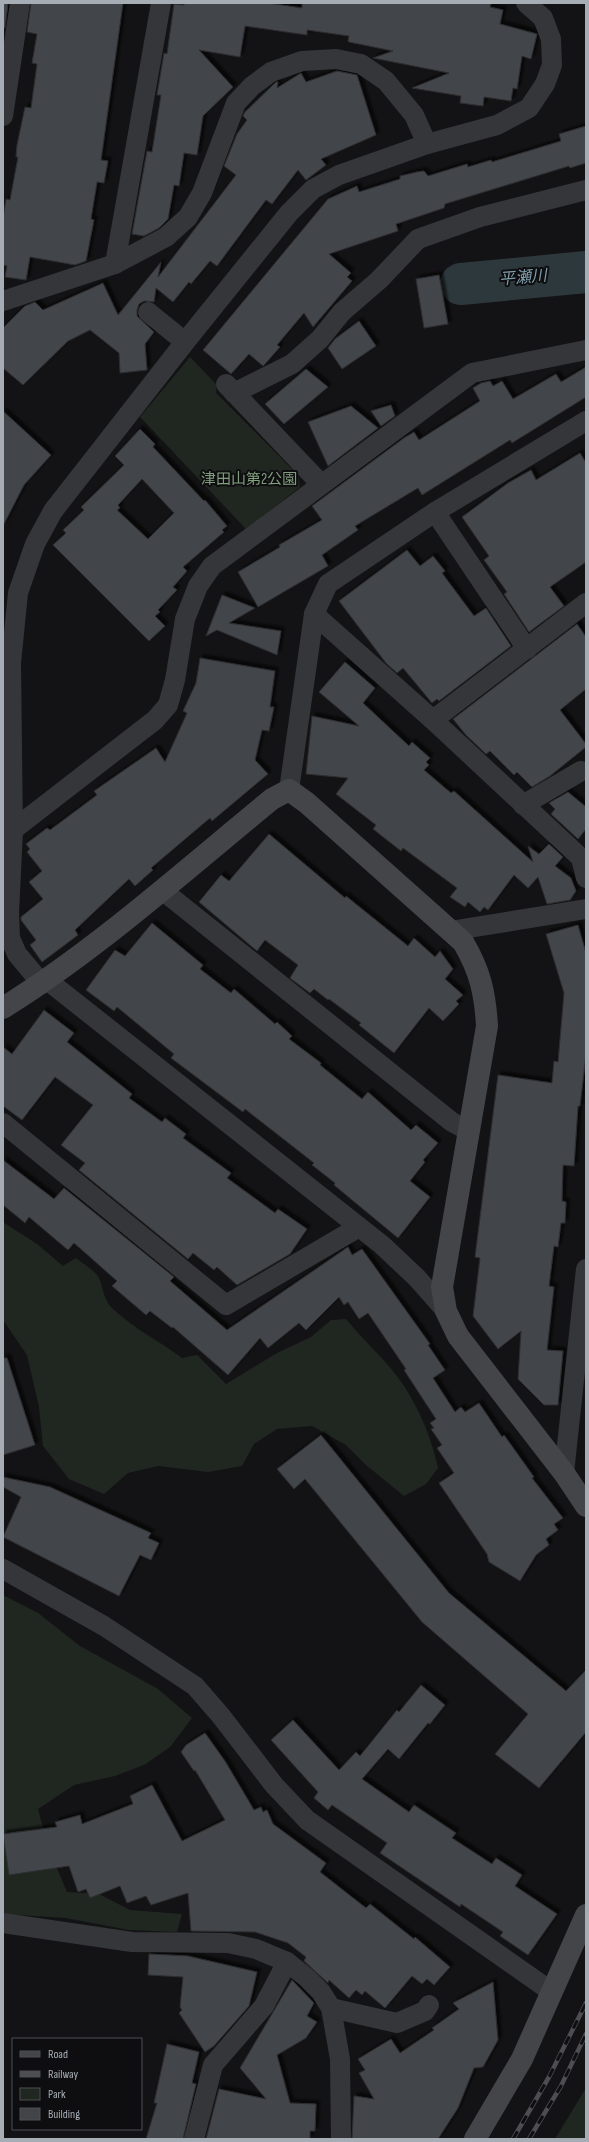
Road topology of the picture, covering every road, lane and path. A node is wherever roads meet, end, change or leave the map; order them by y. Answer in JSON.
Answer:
{"nodes":[{"id":1,"x":20,"y":3,"type":"edge"},
{"id":2,"x":161,"y":3,"type":"edge"},
{"id":3,"x":526,"y":3,"type":"edge"},
{"id":4,"x":3,"y":116,"type":"edge"},
{"id":5,"x":427,"y":144,"type":"junction"},
{"id":6,"x":586,"y":190,"type":"edge"},
{"id":7,"x":115,"y":264,"type":"junction"},
{"id":8,"x":3,"y":301,"type":"edge"},
{"id":9,"x":148,"y":312,"type":"dead end"},
{"id":10,"x":185,"y":342,"type":"junction"},
{"id":11,"x":586,"y":350,"type":"edge"},
{"id":12,"x":586,"y":422,"type":"edge"},
{"id":13,"x":321,"y":484,"type":"junction"},
{"id":14,"x":434,"y":512,"type":"junction"},
{"id":15,"x":586,"y":603,"type":"edge"},
{"id":16,"x":314,"y":614,"type":"junction"},
{"id":17,"x":527,"y":649,"type":"junction"},
{"id":18,"x":7,"y":666,"type":"edge"},
{"id":19,"x":433,"y":720,"type":"junction"},
{"id":20,"x":581,"y":771,"type":"dead end"},
{"id":21,"x":289,"y":790,"type":"junction"},
{"id":22,"x":523,"y":805,"type":"junction"},
{"id":23,"x":8,"y":834,"type":"edge"},
{"id":24,"x":584,"y":858,"type":"edge"},
{"id":25,"x":586,"y":878,"type":"edge"},
{"id":26,"x":162,"y":890,"type":"junction"},
{"id":27,"x":586,"y":909,"type":"edge"},
{"id":28,"x":450,"y":931,"type":"junction"},
{"id":29,"x":45,"y":982,"type":"junction"},
{"id":30,"x":3,"y":1008,"type":"edge"},
{"id":31,"x":3,"y":1123,"type":"edge"},
{"id":32,"x":469,"y":1132,"type":"junction"},
{"id":33,"x":359,"y":1227,"type":"junction"},
{"id":34,"x":586,"y":1269,"type":"edge"},
{"id":35,"x":446,"y":1311,"type":"junction"},
{"id":36,"x":564,"y":1473,"type":"junction"},
{"id":37,"x":586,"y":1506,"type":"edge"},
{"id":38,"x":3,"y":1569,"type":"edge"},
{"id":39,"x":586,"y":1914,"type":"edge"},
{"id":40,"x":3,"y":1922,"type":"edge"},
{"id":41,"x":287,"y":1962,"type":"junction"},
{"id":42,"x":552,"y":1992,"type":"junction"},
{"id":43,"x":429,"y":2005,"type":"dead end"},
{"id":44,"x":331,"y":2008,"type":"junction"},
{"id":45,"x":194,"y":2139,"type":"edge"},
{"id":46,"x":341,"y":2139,"type":"edge"},
{"id":47,"x":475,"y":2139,"type":"edge"}],
"edges":[{"from":1,"to":4,"type":"street"},
{"from":2,"to":7,"type":"street"},
{"from":3,"to":5,"type":"street"},
{"from":5,"to":7,"type":"street"},
{"from":5,"to":10,"type":"street"},
{"from":6,"to":13,"type":"street"},
{"from":7,"to":8,"type":"street"},
{"from":9,"to":10,"type":"street"},
{"from":10,"to":18,"type":"street"},
{"from":11,"to":13,"type":"street"},
{"from":12,"to":14,"type":"street"},
{"from":13,"to":23,"type":"street"},
{"from":14,"to":16,"type":"street"},
{"from":14,"to":17,"type":"street"},
{"from":15,"to":17,"type":"street"},
{"from":16,"to":19,"type":"street"},
{"from":16,"to":21,"type":"street"},
{"from":17,"to":19,"type":"street"},
{"from":18,"to":23,"type":"street"},
{"from":19,"to":22,"type":"street"},
{"from":20,"to":22,"type":"street"},
{"from":21,"to":26,"type":"street"},
{"from":21,"to":28,"type":"street"},
{"from":22,"to":24,"type":"street"},
{"from":23,"to":29,"type":"street"},
{"from":24,"to":25,"type":"street"},
{"from":26,"to":29,"type":"street"},
{"from":26,"to":32,"type":"street"},
{"from":27,"to":28,"type":"street"},
{"from":28,"to":32,"type":"street"},
{"from":29,"to":30,"type":"street"},
{"from":29,"to":33,"type":"street"},
{"from":31,"to":33,"type":"street"},
{"from":32,"to":35,"type":"street"},
{"from":33,"to":35,"type":"street"},
{"from":34,"to":36,"type":"street"},
{"from":35,"to":36,"type":"street"},
{"from":36,"to":37,"type":"street"},
{"from":38,"to":42,"type":"street"},
{"from":39,"to":42,"type":"street"},
{"from":40,"to":41,"type":"street"},
{"from":41,"to":44,"type":"street"},
{"from":41,"to":45,"type":"street"},
{"from":42,"to":47,"type":"street"},
{"from":43,"to":44,"type":"street"},
{"from":44,"to":46,"type":"street"}]}
